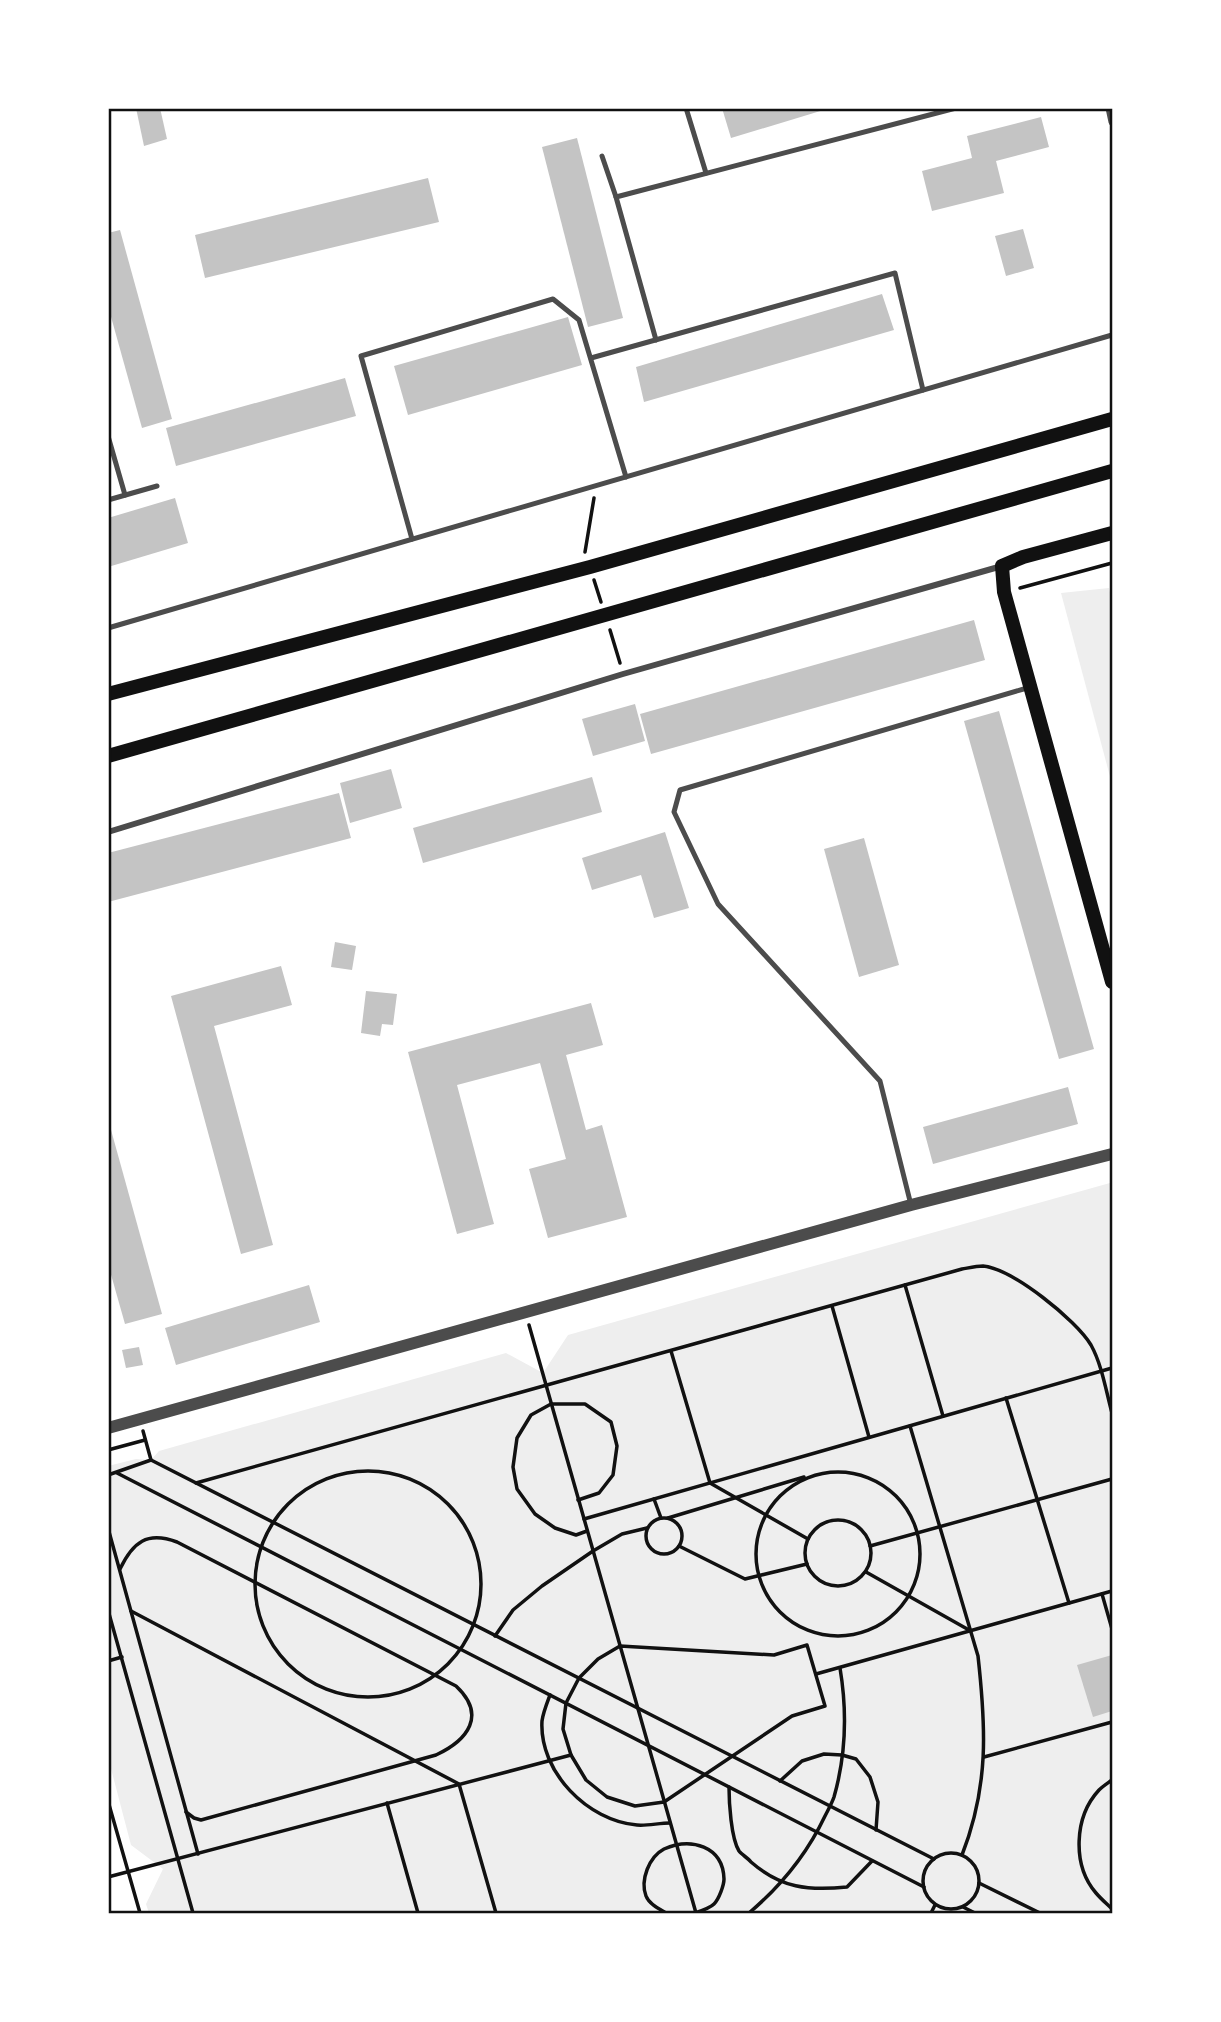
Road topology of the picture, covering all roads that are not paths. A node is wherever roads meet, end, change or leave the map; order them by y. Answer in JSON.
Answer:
{"nodes":[{"id":1,"x":686,"y":108,"type":"edge"},
{"id":2,"x":956,"y":108,"type":"edge"},
{"id":3,"x":1109,"y":108,"type":"edge"},
{"id":4,"x":1112,"y":122,"type":"edge"},
{"id":5,"x":602,"y":156,"type":"dead end"},
{"id":6,"x":706,"y":173,"type":"junction"},
{"id":7,"x":616,"y":197,"type":"junction"},
{"id":8,"x":1112,"y":335,"type":"edge"},
{"id":9,"x":656,"y":340,"type":"junction"},
{"id":10,"x":591,"y":358,"type":"junction"},
{"id":11,"x":923,"y":390,"type":"junction"},
{"id":12,"x":1112,"y":419,"type":"edge"},
{"id":13,"x":108,"y":436,"type":"edge"},
{"id":14,"x":1112,"y":471,"type":"edge"},
{"id":15,"x":626,"y":477,"type":"junction"},
{"id":16,"x":157,"y":486,"type":"dead end"},
{"id":17,"x":125,"y":495,"type":"junction"},
{"id":18,"x":108,"y":500,"type":"edge"},
{"id":19,"x":1112,"y":533,"type":"edge"},
{"id":20,"x":412,"y":539,"type":"junction"},
{"id":21,"x":1003,"y":566,"type":"junction"},
{"id":22,"x":108,"y":628,"type":"edge"},
{"id":23,"x":1030,"y":687,"type":"junction"},
{"id":24,"x":108,"y":695,"type":"edge"},
{"id":25,"x":108,"y":755,"type":"edge"},
{"id":26,"x":108,"y":832,"type":"edge"},
{"id":27,"x":1112,"y":982,"type":"edge"},
{"id":28,"x":1112,"y":1154,"type":"edge"},
{"id":29,"x":911,"y":1205,"type":"junction"},
{"id":30,"x":108,"y":1428,"type":"edge"}],
"edges":[{"from":1,"to":6,"type":"lane"},
{"from":2,"to":6,"type":"lane"},
{"from":3,"to":4,"type":"street"},
{"from":5,"to":7,"type":"lane"},
{"from":6,"to":7,"type":"lane"},
{"from":7,"to":9,"type":"lane"},
{"from":8,"to":11,"type":"lane"},
{"from":9,"to":10,"type":"lane"},
{"from":9,"to":11,"type":"lane"},
{"from":10,"to":15,"type":"lane"},
{"from":10,"to":20,"type":"lane"},
{"from":11,"to":15,"type":"lane"},
{"from":12,"to":24,"type":"main road"},
{"from":13,"to":17,"type":"lane"},
{"from":14,"to":25,"type":"main road"},
{"from":15,"to":20,"type":"lane"},
{"from":16,"to":17,"type":"lane"},
{"from":17,"to":18,"type":"lane"},
{"from":19,"to":21,"type":"main road"},
{"from":20,"to":22,"type":"lane"},
{"from":21,"to":23,"type":"main road"},
{"from":21,"to":26,"type":"street"},
{"from":23,"to":27,"type":"main road"},
{"from":23,"to":29,"type":"lane"},
{"from":28,"to":29,"type":"street"},
{"from":29,"to":30,"type":"street"}]}
